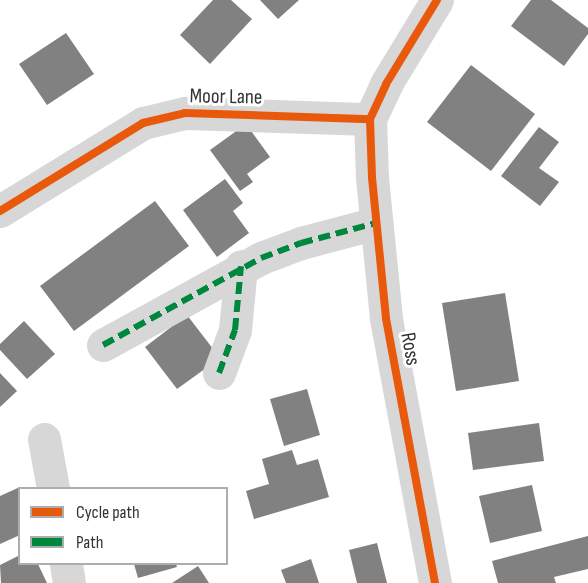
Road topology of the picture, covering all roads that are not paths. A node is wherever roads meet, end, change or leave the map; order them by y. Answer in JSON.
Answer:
{"nodes":[{"id":1,"x":437,"y":0,"type":"edge"},
{"id":2,"x":370,"y":119,"type":"junction"},
{"id":3,"x":0,"y":211,"type":"edge"},
{"id":4,"x":376,"y":223,"type":"junction"},
{"id":5,"x":241,"y":266,"type":"junction"},
{"id":6,"x":103,"y":345,"type":"dead end"},
{"id":7,"x":219,"y":373,"type":"dead end"},
{"id":8,"x":44,"y":439,"type":"dead end"},
{"id":9,"x":53,"y":487,"type":"edge"},
{"id":10,"x":66,"y":565,"type":"edge"},
{"id":11,"x":69,"y":583,"type":"edge"},
{"id":12,"x":435,"y":583,"type":"edge"}],
"edges":[{"from":1,"to":2,"type":"street"},
{"from":2,"to":3,"type":"street","name":"Moor Lane"},
{"from":2,"to":4,"type":"street","name":"Ross"},
{"from":4,"to":5,"type":"street"},
{"from":4,"to":12,"type":"street","name":"Ross"},
{"from":5,"to":6,"type":"street"},
{"from":5,"to":7,"type":"street"},
{"from":8,"to":9,"type":"street"},
{"from":10,"to":11,"type":"street"}]}
